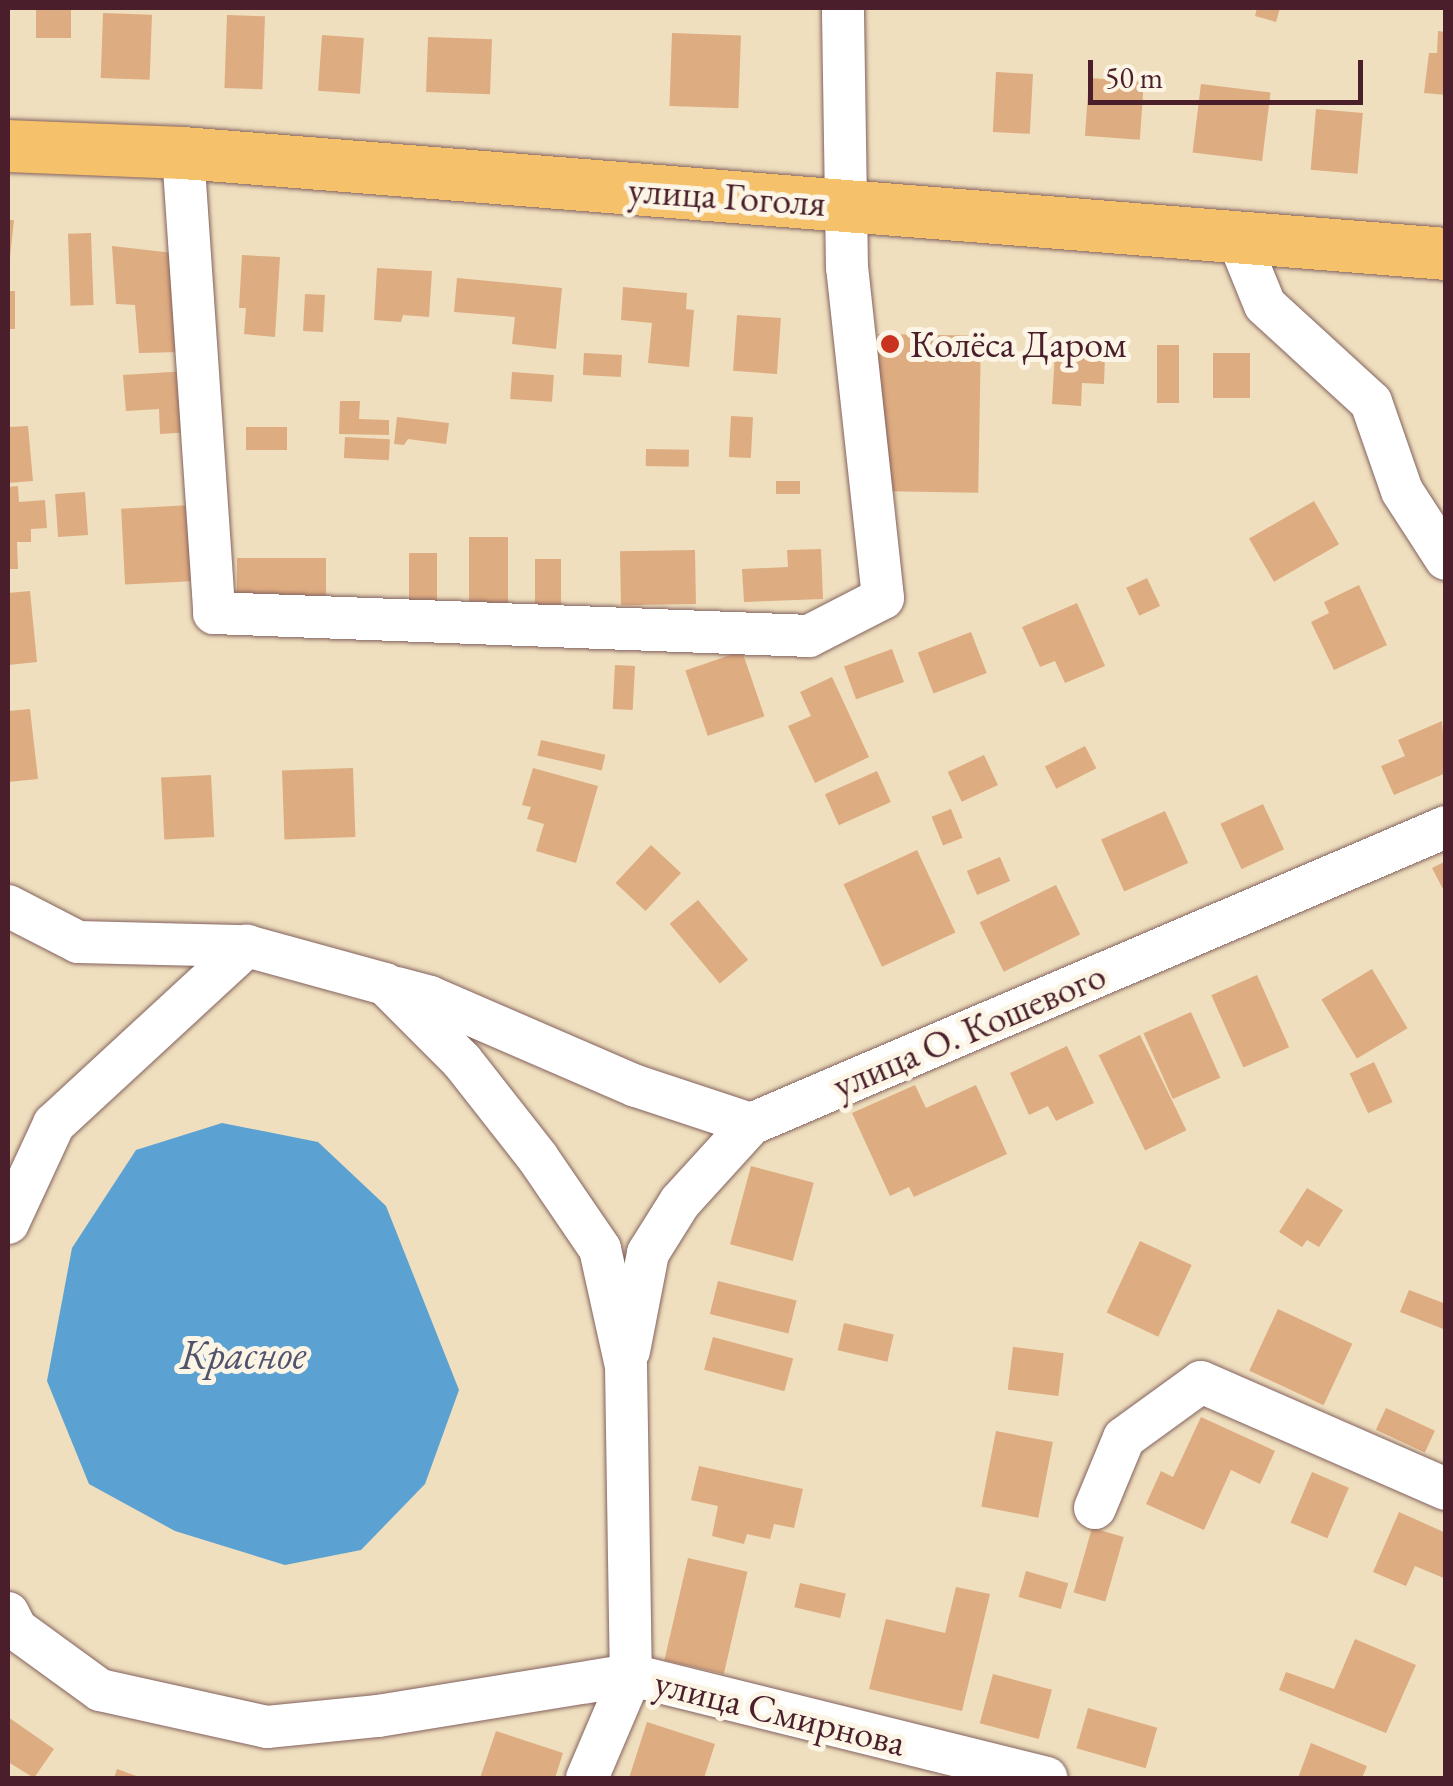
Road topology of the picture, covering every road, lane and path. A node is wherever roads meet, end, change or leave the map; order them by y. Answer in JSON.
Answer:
{"nodes":[{"id":1,"x":843,"y":8,"type":"edge"},
{"id":2,"x":8,"y":146,"type":"edge"},
{"id":3,"x":182,"y":154,"type":"junction"},
{"id":4,"x":846,"y":205,"type":"junction"},
{"id":5,"x":1238,"y":239,"type":"junction"},
{"id":6,"x":1446,"y":254,"type":"edge"},
{"id":7,"x":1446,"y":559,"type":"edge"},
{"id":8,"x":1446,"y":827,"type":"edge"},
{"id":9,"x":8,"y":906,"type":"edge"},
{"id":10,"x":247,"y":946,"type":"junction"},
{"id":11,"x":385,"y":984,"type":"junction"},
{"id":12,"x":750,"y":1124,"type":"junction"},
{"id":13,"x":8,"y":1223,"type":"edge"},
{"id":14,"x":626,"y":1366,"type":"junction"},
{"id":15,"x":1446,"y":1489,"type":"edge"},
{"id":16,"x":1095,"y":1508,"type":"dead end"},
{"id":17,"x":8,"y":1613,"type":"edge"},
{"id":18,"x":631,"y":1675,"type":"junction"},
{"id":19,"x":587,"y":1778,"type":"edge"},
{"id":20,"x":1046,"y":1778,"type":"edge"}],
"edges":[{"from":1,"to":4,"type":"street"},
{"from":2,"to":3,"type":"main road","name":"улица Гоголя"},
{"from":3,"to":4,"type":"main road","name":"улица Гоголя"},
{"from":3,"to":4,"type":"street"},
{"from":4,"to":5,"type":"main road","name":"улица Гоголя"},
{"from":5,"to":6,"type":"main road","name":"улица Гоголя"},
{"from":5,"to":7,"type":"street"},
{"from":8,"to":12,"type":"street","name":"улица О. Кошевого"},
{"from":9,"to":10,"type":"street"},
{"from":10,"to":11,"type":"street"},
{"from":10,"to":13,"type":"street"},
{"from":11,"to":12,"type":"street"},
{"from":11,"to":14,"type":"street"},
{"from":12,"to":14,"type":"street","name":"улица О. Кошевого"},
{"from":14,"to":18,"type":"street"},
{"from":15,"to":16,"type":"street"},
{"from":17,"to":18,"type":"street"},
{"from":18,"to":19,"type":"street"},
{"from":18,"to":20,"type":"street","name":"улица Смирнова"}]}
